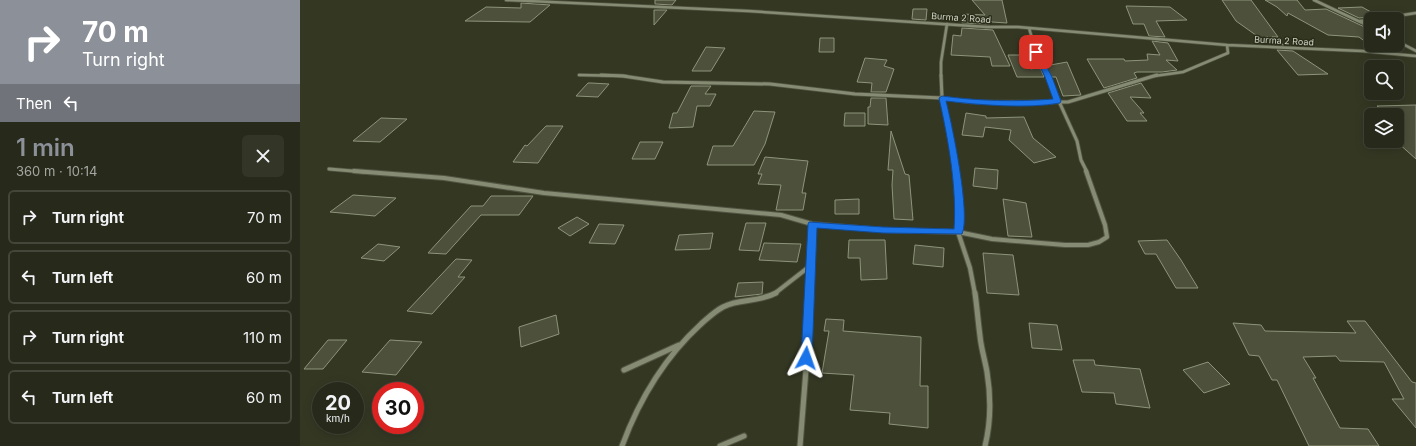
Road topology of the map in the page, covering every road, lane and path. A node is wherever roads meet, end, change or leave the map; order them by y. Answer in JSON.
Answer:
{"nodes":[{"id":1,"x":506,"y":0,"type":"edge"},
{"id":2,"x":1314,"y":0,"type":"edge"},
{"id":3,"x":1416,"y":13,"type":"edge"},
{"id":4,"x":1404,"y":15,"type":"edge"},
{"id":5,"x":1360,"y":21,"type":"junction"},
{"id":6,"x":1364,"y":21,"type":"edge"},
{"id":7,"x":1364,"y":23,"type":"edge"},
{"id":8,"x":947,"y":24,"type":"junction"},
{"id":9,"x":1029,"y":28,"type":"junction"},
{"id":10,"x":1227,"y":45,"type":"junction"},
{"id":11,"x":1404,"y":45,"type":"edge"},
{"id":12,"x":1416,"y":51,"type":"edge"},
{"id":13,"x":1416,"y":56,"type":"edge"},
{"id":14,"x":579,"y":75,"type":"dead end"},
{"id":15,"x":942,"y":98,"type":"junction"},
{"id":16,"x":1057,"y":101,"type":"junction"},
{"id":17,"x":329,"y":169,"type":"dead end"},
{"id":18,"x":812,"y":224,"type":"junction"},
{"id":19,"x":958,"y":232,"type":"junction"},
{"id":20,"x":810,"y":266,"type":"junction"},
{"id":21,"x":679,"y":345,"type":"junction"},
{"id":22,"x":624,"y":370,"type":"dead end"},
{"id":23,"x":744,"y":436,"type":"dead end"},
{"id":24,"x":622,"y":446,"type":"edge"},
{"id":25,"x":720,"y":446,"type":"edge"},
{"id":26,"x":800,"y":446,"type":"edge"},
{"id":27,"x":985,"y":446,"type":"edge"}],
"edges":[{"from":1,"to":8,"type":"street","name":"Burma 2 Road"},
{"from":2,"to":5,"type":"street"},
{"from":3,"to":4,"type":"street"},
{"from":5,"to":6,"type":"street"},
{"from":5,"to":7,"type":"street"},
{"from":8,"to":9,"type":"street","name":"Burma 2 Road"},
{"from":8,"to":15,"type":"street"},
{"from":9,"to":10,"type":"street","name":"Burma 2 Road"},
{"from":9,"to":16,"type":"street"},
{"from":10,"to":13,"type":"street","name":"Burma 2 Road"},
{"from":10,"to":16,"type":"street"},
{"from":11,"to":12,"type":"street"},
{"from":14,"to":15,"type":"street"},
{"from":15,"to":16,"type":"street"},
{"from":15,"to":19,"type":"street"},
{"from":16,"to":19,"type":"street"},
{"from":17,"to":18,"type":"street"},
{"from":18,"to":19,"type":"street"},
{"from":18,"to":20,"type":"street"},
{"from":19,"to":27,"type":"street"},
{"from":20,"to":21,"type":"street"},
{"from":20,"to":26,"type":"street"},
{"from":21,"to":22,"type":"street"},
{"from":21,"to":24,"type":"street"},
{"from":23,"to":25,"type":"street"}]}
